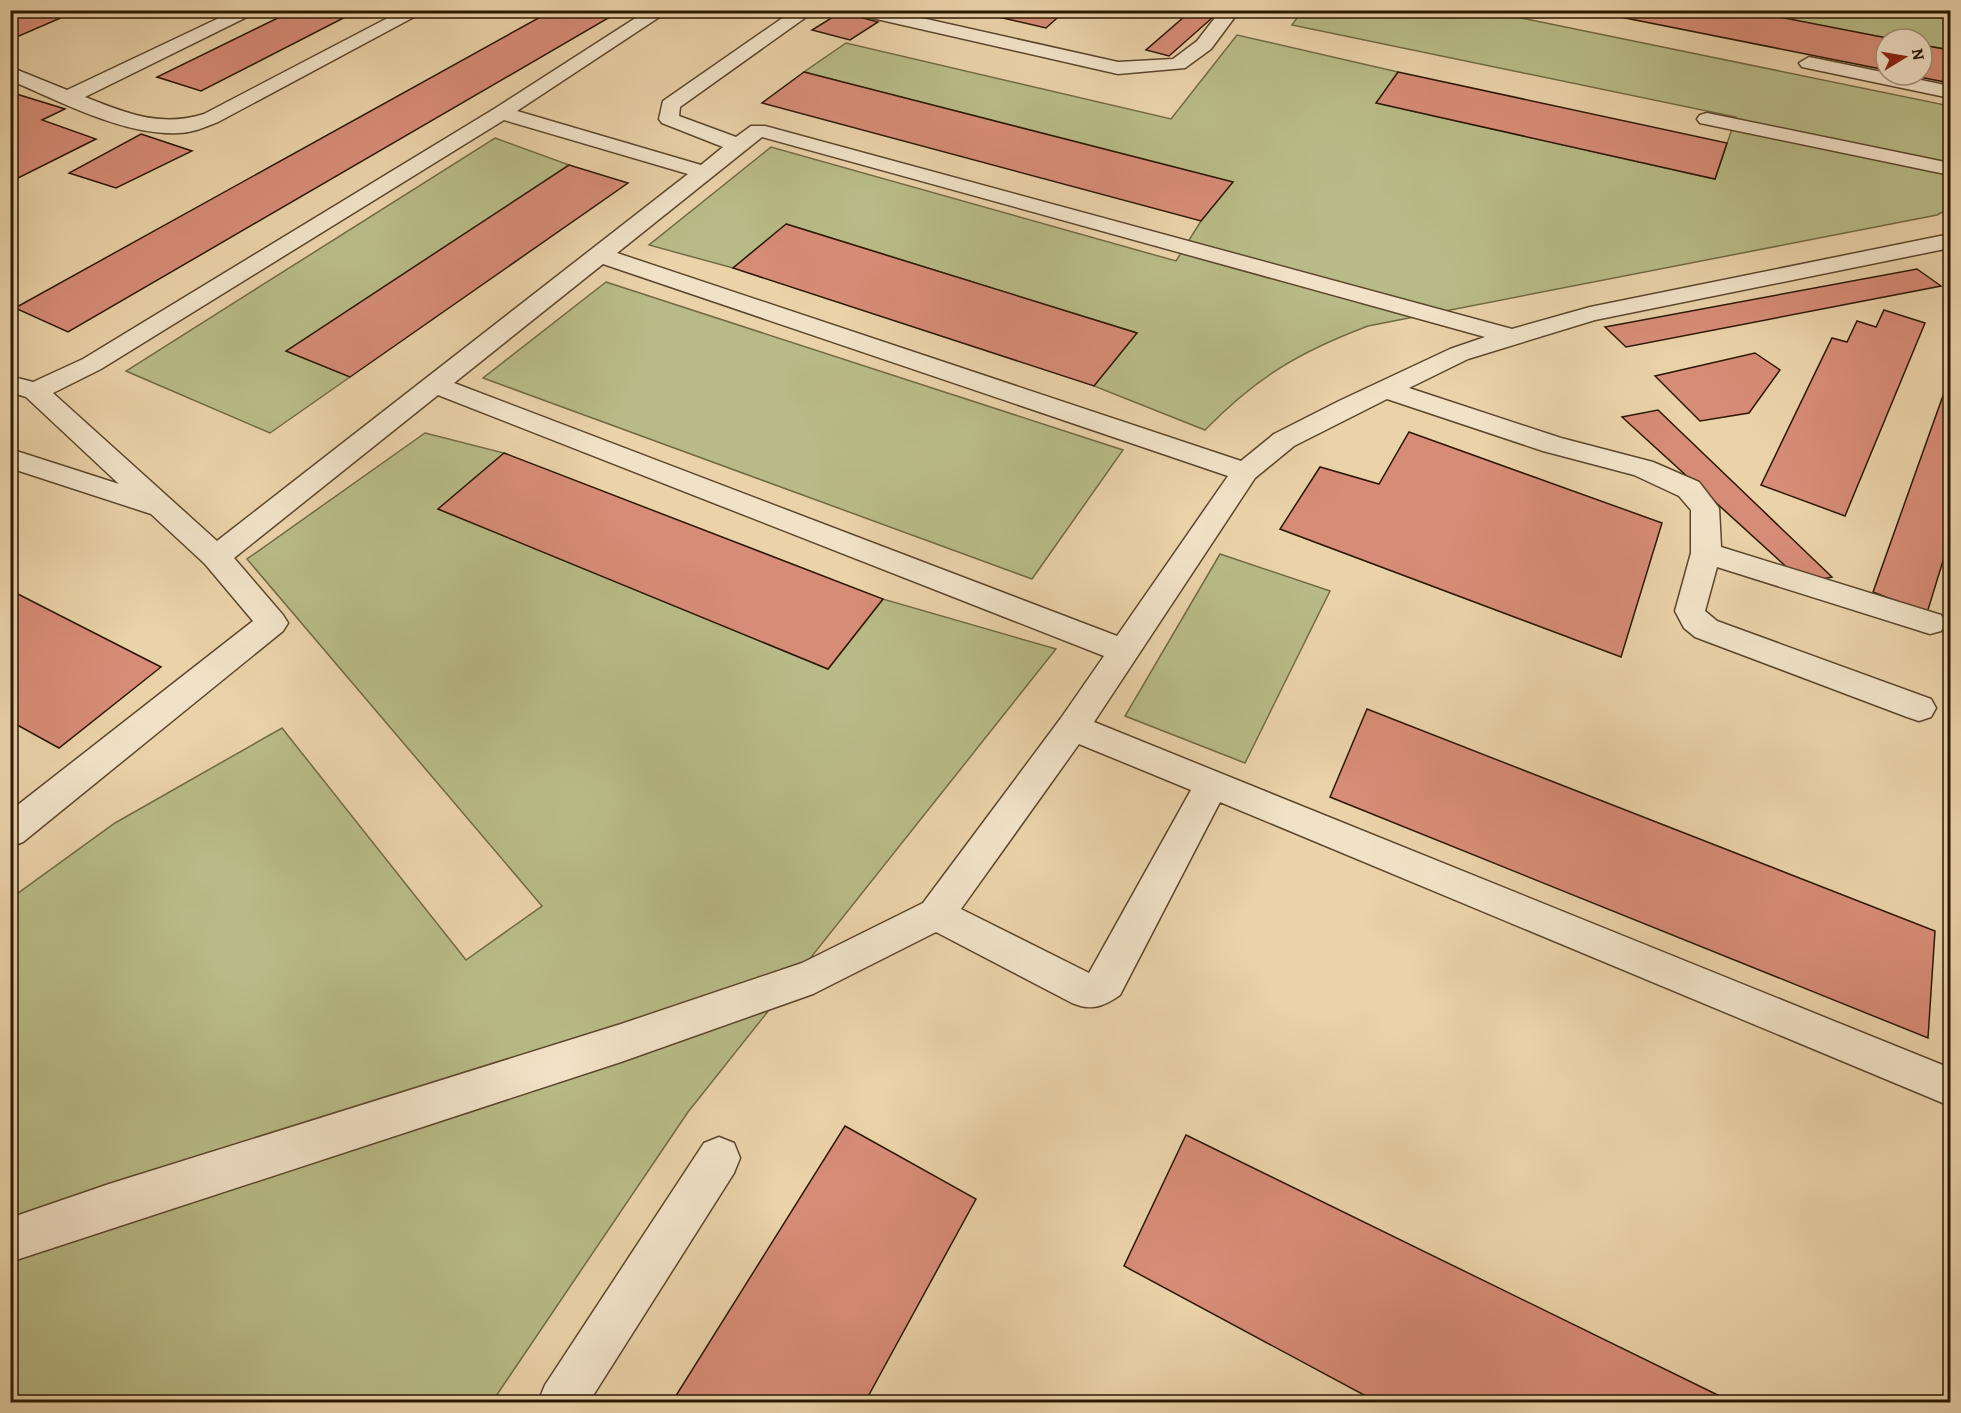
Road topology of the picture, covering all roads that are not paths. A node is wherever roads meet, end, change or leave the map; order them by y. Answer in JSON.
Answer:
{"nodes":[{"id":1,"x":252,"y":10,"type":"edge"},
{"id":2,"x":418,"y":10,"type":"edge"},
{"id":3,"x":662,"y":10,"type":"edge"},
{"id":4,"x":807,"y":10,"type":"edge"},
{"id":5,"x":859,"y":10,"type":"edge"},
{"id":6,"x":1231,"y":10,"type":"edge"},
{"id":7,"x":1809,"y":63,"type":"dead end"},
{"id":8,"x":10,"y":74,"type":"edge"},
{"id":9,"x":1950,"y":92,"type":"edge"},
{"id":10,"x":69,"y":97,"type":"junction"},
{"id":11,"x":501,"y":113,"type":"junction"},
{"id":12,"x":1707,"y":119,"type":"dead end"},
{"id":13,"x":740,"y":146,"type":"junction"},
{"id":14,"x":1950,"y":169,"type":"edge"},
{"id":15,"x":706,"y":173,"type":"junction"},
{"id":16,"x":1950,"y":241,"type":"edge"},
{"id":17,"x":602,"y":255,"type":"junction"},
{"id":18,"x":1512,"y":337,"type":"junction"},
{"id":19,"x":436,"y":385,"type":"junction"},
{"id":20,"x":23,"y":387,"type":"edge"},
{"id":21,"x":1388,"y":390,"type":"junction"},
{"id":22,"x":10,"y":458,"type":"edge"},
{"id":23,"x":1245,"y":472,"type":"junction"},
{"id":24,"x":162,"y":508,"type":"junction"},
{"id":25,"x":1706,"y":553,"type":"junction"},
{"id":26,"x":216,"y":557,"type":"junction"},
{"id":27,"x":1930,"y":623,"type":"dead end"},
{"id":28,"x":1123,"y":651,"type":"junction"},
{"id":29,"x":1919,"y":708,"type":"dead end"},
{"id":30,"x":1073,"y":727,"type":"junction"},
{"id":31,"x":1212,"y":784,"type":"junction"},
{"id":32,"x":15,"y":823,"type":"edge"},
{"id":33,"x":936,"y":914,"type":"junction"},
{"id":34,"x":1950,"y":1087,"type":"edge"},
{"id":35,"x":719,"y":1158,"type":"dead end"},
{"id":36,"x":10,"y":1240,"type":"edge"},
{"id":37,"x":562,"y":1402,"type":"edge"}],
"edges":[{"from":1,"to":10,"type":"street"},
{"from":2,"to":10,"type":"street"},
{"from":3,"to":11,"type":"street"},
{"from":4,"to":13,"type":"street"},
{"from":5,"to":6,"type":"street"},
{"from":7,"to":9,"type":"street"},
{"from":8,"to":10,"type":"street"},
{"from":11,"to":15,"type":"street"},
{"from":11,"to":20,"type":"street"},
{"from":12,"to":14,"type":"street"},
{"from":13,"to":15,"type":"street"},
{"from":13,"to":18,"type":"street"},
{"from":15,"to":17,"type":"street"},
{"from":16,"to":18,"type":"street"},
{"from":17,"to":19,"type":"street"},
{"from":17,"to":23,"type":"street"},
{"from":18,"to":21,"type":"street"},
{"from":19,"to":26,"type":"street"},
{"from":19,"to":28,"type":"street"},
{"from":20,"to":24,"type":"street"},
{"from":21,"to":23,"type":"street"},
{"from":21,"to":25,"type":"street"},
{"from":22,"to":24,"type":"street"},
{"from":23,"to":28,"type":"street"},
{"from":24,"to":26,"type":"street"},
{"from":25,"to":27,"type":"street"},
{"from":25,"to":29,"type":"street"},
{"from":26,"to":32,"type":"street"},
{"from":28,"to":30,"type":"street"},
{"from":30,"to":31,"type":"street"},
{"from":30,"to":33,"type":"street"},
{"from":31,"to":33,"type":"street"},
{"from":31,"to":34,"type":"street"},
{"from":33,"to":36,"type":"street"},
{"from":35,"to":37,"type":"street"}]}
